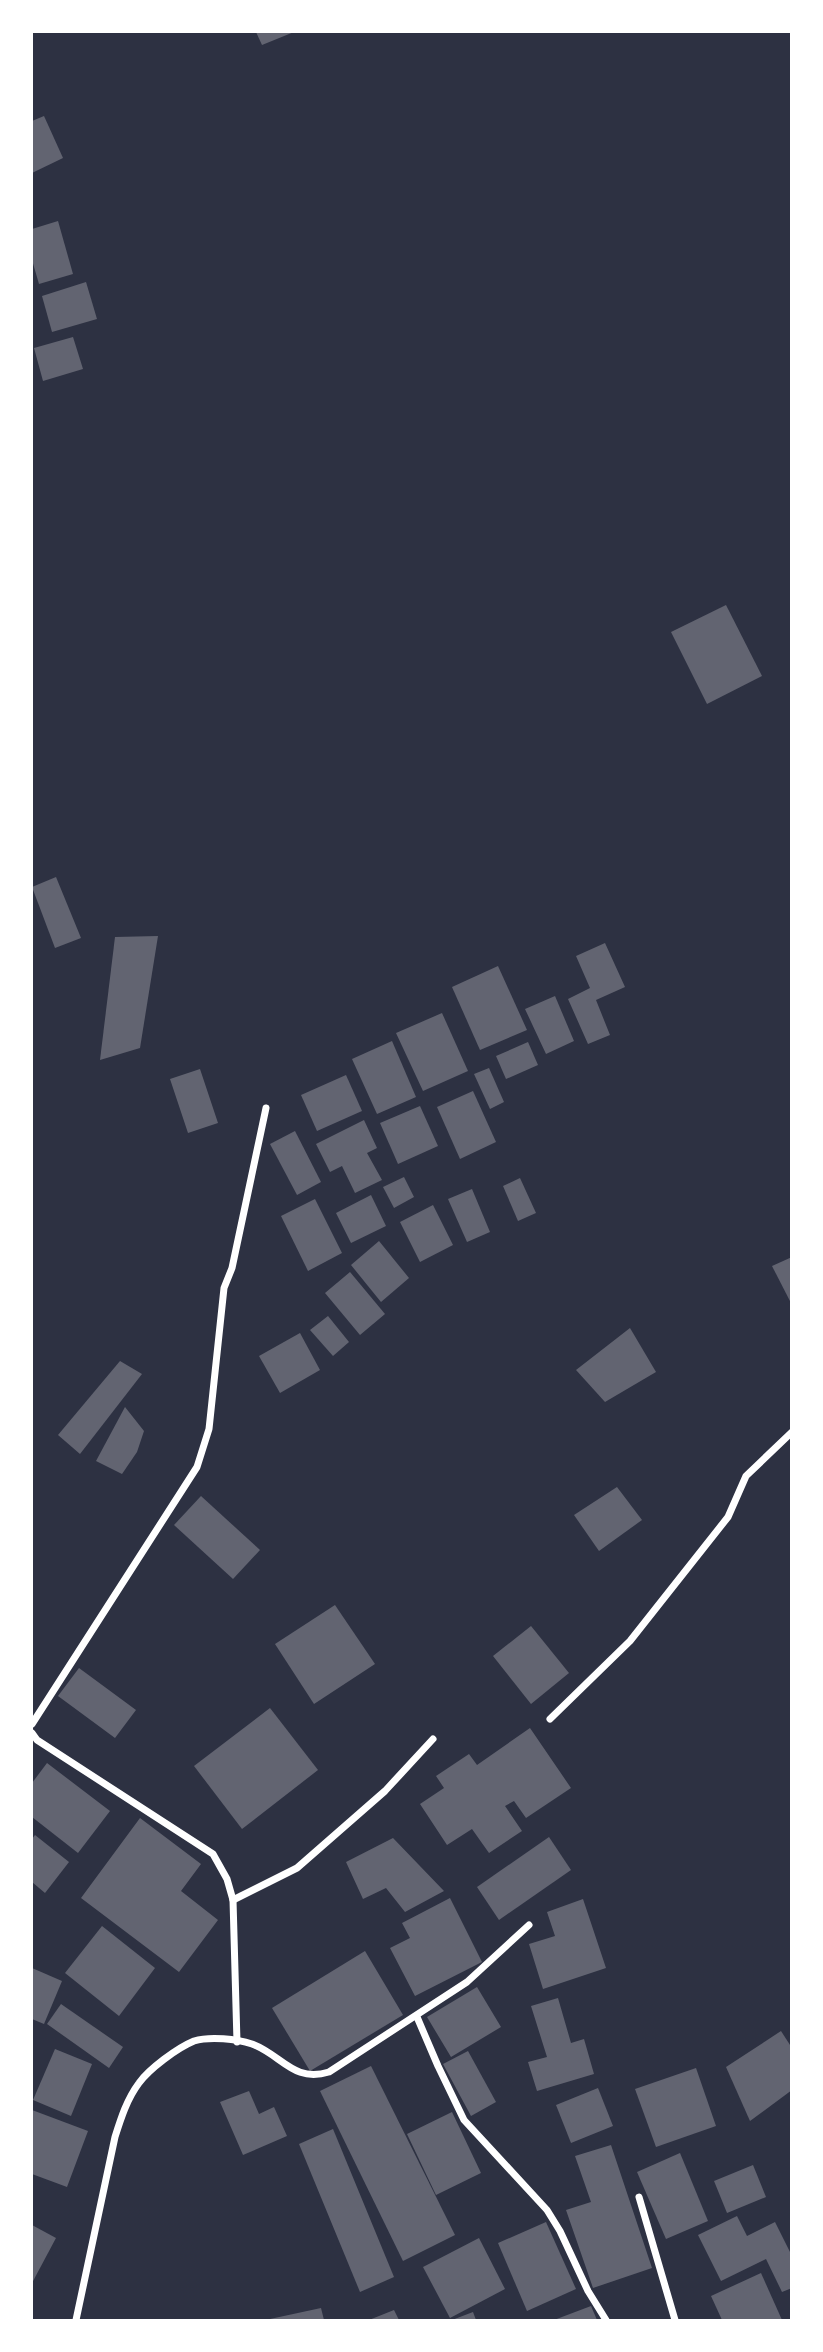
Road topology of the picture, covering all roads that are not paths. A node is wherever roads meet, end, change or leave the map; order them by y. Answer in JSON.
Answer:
{"nodes":[{"id":1,"x":265,"y":1108,"type":"dead end"},
{"id":2,"x":792,"y":1432,"type":"edge"},
{"id":3,"x":550,"y":1719,"type":"dead end"},
{"id":4,"x":32,"y":1724,"type":"edge"},
{"id":5,"x":32,"y":1733,"type":"edge"},
{"id":6,"x":433,"y":1739,"type":"dead end"},
{"id":7,"x":233,"y":1900,"type":"junction"},
{"id":8,"x":529,"y":1926,"type":"dead end"},
{"id":9,"x":417,"y":2017,"type":"junction"},
{"id":10,"x":237,"y":2042,"type":"junction"},
{"id":11,"x":639,"y":2197,"type":"dead end"},
{"id":12,"x":76,"y":2320,"type":"edge"},
{"id":13,"x":606,"y":2320,"type":"edge"},
{"id":14,"x":675,"y":2320,"type":"edge"}],
"edges":[{"from":1,"to":4,"type":"street"},
{"from":2,"to":3,"type":"street"},
{"from":5,"to":7,"type":"street"},
{"from":6,"to":7,"type":"street"},
{"from":7,"to":10,"type":"street"},
{"from":8,"to":9,"type":"street"},
{"from":9,"to":10,"type":"street"},
{"from":9,"to":13,"type":"street"},
{"from":10,"to":12,"type":"street"},
{"from":11,"to":14,"type":"street"}]}
